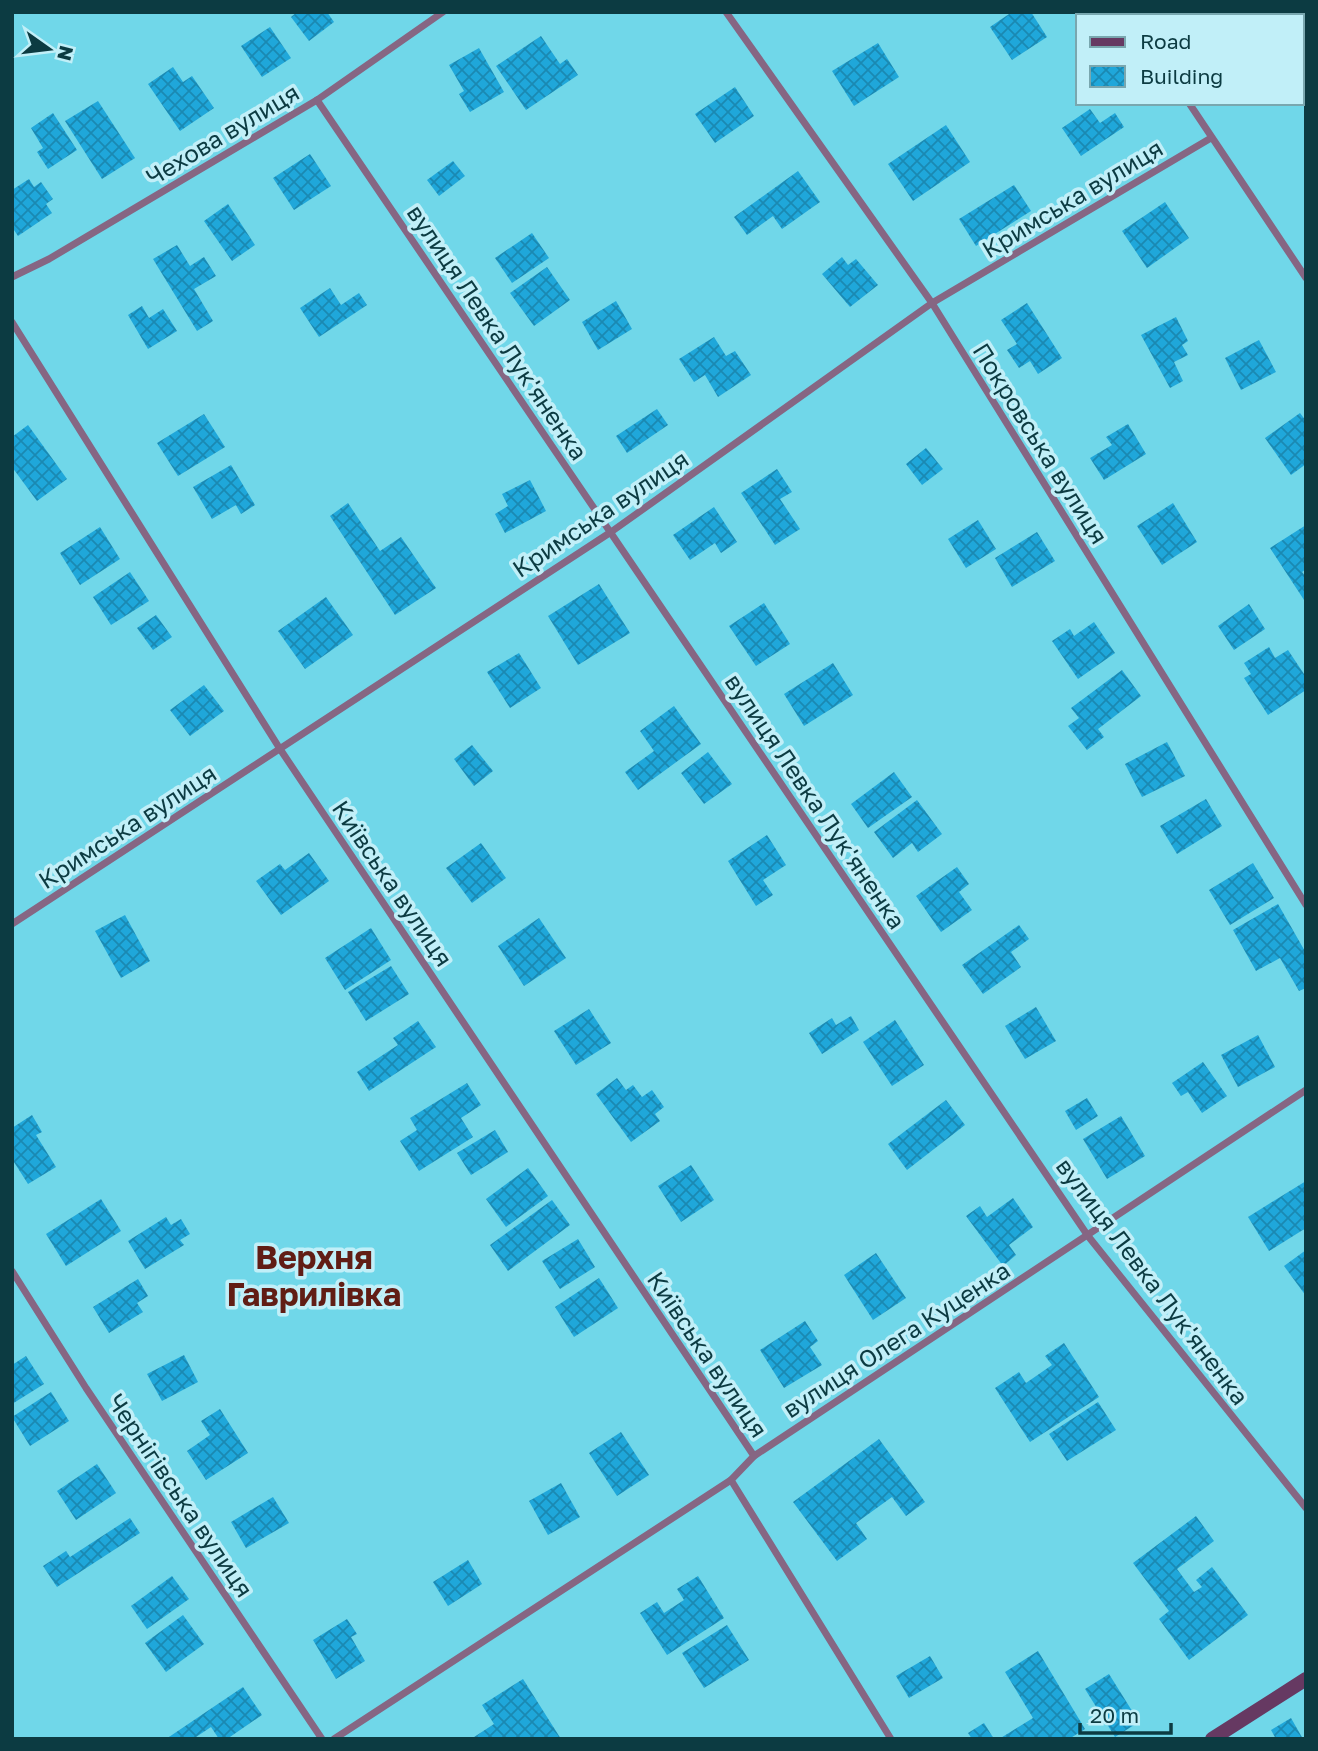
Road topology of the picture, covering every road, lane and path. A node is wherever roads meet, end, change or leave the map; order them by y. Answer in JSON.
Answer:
{"nodes":[{"id":1,"x":443,"y":12,"type":"edge"},
{"id":2,"x":726,"y":12,"type":"edge"},
{"id":3,"x":317,"y":100,"type":"junction"},
{"id":4,"x":1190,"y":105,"type":"edge"},
{"id":5,"x":1211,"y":138,"type":"junction"},
{"id":6,"x":12,"y":276,"type":"edge"},
{"id":7,"x":1306,"y":278,"type":"edge"},
{"id":8,"x":932,"y":303,"type":"junction"},
{"id":9,"x":12,"y":322,"type":"edge"},
{"id":10,"x":611,"y":532,"type":"junction"},
{"id":11,"x":280,"y":748,"type":"junction"},
{"id":12,"x":1306,"y":905,"type":"edge"},
{"id":13,"x":12,"y":924,"type":"edge"},
{"id":14,"x":1306,"y":1090,"type":"edge"},
{"id":15,"x":1088,"y":1236,"type":"junction"},
{"id":16,"x":12,"y":1271,"type":"edge"},
{"id":17,"x":754,"y":1457,"type":"junction"},
{"id":18,"x":731,"y":1480,"type":"junction"},
{"id":19,"x":1306,"y":1508,"type":"edge"},
{"id":20,"x":1306,"y":1679,"type":"edge"},
{"id":21,"x":321,"y":1739,"type":"edge"},
{"id":22,"x":334,"y":1739,"type":"edge"},
{"id":23,"x":891,"y":1739,"type":"edge"},
{"id":24,"x":1212,"y":1739,"type":"edge"}],
"edges":[{"from":1,"to":3,"type":"street","name":"Чехова вулиця"},
{"from":2,"to":8,"type":"street","name":"Покровська вулиця"},
{"from":3,"to":6,"type":"street","name":"Чехова вулиця"},
{"from":3,"to":10,"type":"street","name":"вулиця Левка Лук'яненка"},
{"from":4,"to":5,"type":"street"},
{"from":5,"to":7,"type":"street"},
{"from":5,"to":8,"type":"street","name":"Кримська вулиця"},
{"from":8,"to":10,"type":"street","name":"Кримська вулиця"},
{"from":8,"to":12,"type":"street","name":"Покровська вулиця"},
{"from":9,"to":11,"type":"street","name":"Київська вулиця"},
{"from":10,"to":11,"type":"street","name":"Кримська вулиця"},
{"from":10,"to":15,"type":"street","name":"вулиця Левка Лук'яненка"},
{"from":11,"to":13,"type":"street","name":"Кримська вулиця"},
{"from":11,"to":17,"type":"street","name":"Київська вулиця"},
{"from":14,"to":15,"type":"street","name":"вулиця Олега Куценка"},
{"from":15,"to":17,"type":"street","name":"вулиця Олега Куценка"},
{"from":15,"to":19,"type":"street","name":"вулиця Левка Лук'яненка"},
{"from":16,"to":21,"type":"street","name":"Чернігівська вулиця"},
{"from":17,"to":18,"type":"street","name":"вулиця Олега Куценка"},
{"from":18,"to":22,"type":"street","name":"вулиця Олега Куценка"},
{"from":18,"to":23,"type":"street"},
{"from":20,"to":24,"type":"street"}]}
